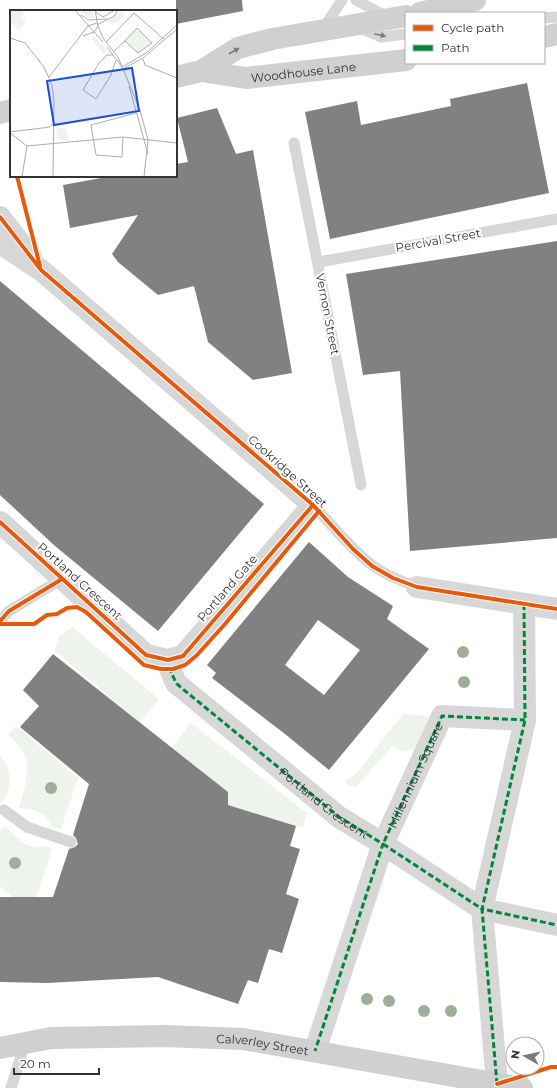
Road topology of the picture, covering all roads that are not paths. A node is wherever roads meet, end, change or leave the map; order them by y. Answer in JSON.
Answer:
{"nodes":[{"id":1,"x":342,"y":0,"type":"edge"},
{"id":2,"x":356,"y":0,"type":"edge"},
{"id":3,"x":475,"y":0,"type":"edge"},
{"id":4,"x":448,"y":3,"type":"edge"},
{"id":5,"x":423,"y":12,"type":"edge"},
{"id":6,"x":557,"y":17,"type":"edge"},
{"id":7,"x":545,"y":18,"type":"edge"},
{"id":8,"x":401,"y":23,"type":"edge"},
{"id":9,"x":323,"y":30,"type":"junction"},
{"id":10,"x":557,"y":34,"type":"edge"},
{"id":11,"x":545,"y":37,"type":"edge"},
{"id":12,"x":405,"y":60,"type":"edge"},
{"id":13,"x":201,"y":72,"type":"junction"},
{"id":14,"x":177,"y":77,"type":"edge"},
{"id":15,"x":10,"y":110,"type":"edge"},
{"id":16,"x":0,"y":113,"type":"edge"},
{"id":17,"x":294,"y":143,"type":"dead end"},
{"id":18,"x":0,"y":217,"type":"edge"},
{"id":19,"x":557,"y":218,"type":"edge"},
{"id":20,"x":0,"y":243,"type":"edge"},
{"id":21,"x":319,"y":262,"type":"junction"},
{"id":22,"x":42,"y":270,"type":"junction"},
{"id":23,"x":361,"y":484,"type":"dead end"},
{"id":24,"x":313,"y":505,"type":"junction"},
{"id":25,"x":0,"y":522,"type":"edge"},
{"id":26,"x":62,"y":579,"type":"junction"},
{"id":27,"x":417,"y":587,"type":"joint"},
{"id":28,"x":524,"y":604,"type":"junction"},
{"id":29,"x":557,"y":609,"type":"edge"},
{"id":30,"x":0,"y":621,"type":"edge"},
{"id":31,"x":168,"y":660,"type":"junction"},
{"id":32,"x":525,"y":720,"type":"junction"},
{"id":33,"x":4,"y":810,"type":"dead end"},
{"id":34,"x":71,"y":842,"type":"dead end"},
{"id":35,"x":383,"y":844,"type":"junction"},
{"id":36,"x":482,"y":909,"type":"junction"},
{"id":37,"x":557,"y":925,"type":"edge"},
{"id":38,"x":25,"y":1043,"type":"junction"},
{"id":39,"x":0,"y":1048,"type":"edge"},
{"id":40,"x":315,"y":1052,"type":"junction"},
{"id":41,"x":497,"y":1084,"type":"junction"},
{"id":42,"x":11,"y":1088,"type":"edge"},
{"id":43,"x":522,"y":1088,"type":"edge"}],
"edges":[{"from":1,"to":9,"type":"lane"},
{"from":2,"to":8,"type":"lane"},
{"from":3,"to":4,"type":"street"},
{"from":4,"to":5,"type":"street"},
{"from":6,"to":7,"type":"lane"},
{"from":9,"to":8,"type":"street","name":"Woodhouse Lane","one_way":true},
{"from":13,"to":9,"type":"street","name":"Woodhouse Lane","one_way":true},
{"from":10,"to":11,"type":"street"},
{"from":12,"to":13,"type":"street","name":"Woodhouse Lane"},
{"from":13,"to":14,"type":"street","name":"Woodhouse Lane"},
{"from":15,"to":16,"type":"street"},
{"from":17,"to":21,"type":"lane","name":"Vernon Street"},
{"from":18,"to":22,"type":"street","name":"Cookridge Street"},
{"from":19,"to":21,"type":"lane","name":"Percival Street"},
{"from":20,"to":22,"type":"street","name":"Cookridge Street"},
{"from":21,"to":23,"type":"lane","name":"Vernon Street"},
{"from":22,"to":24,"type":"street","name":"Cookridge Street"},
{"from":24,"to":27,"type":"lane","name":"Cookridge Street"},
{"from":24,"to":31,"type":"street","name":"Portland Gate"},
{"from":25,"to":26,"type":"street","name":"Portland Crescent"},
{"from":26,"to":30,"type":"lane"},
{"from":26,"to":31,"type":"street","name":"Portland Crescent"},
{"from":27,"to":28,"type":"street","name":"Cookridge Street"},
{"from":28,"to":29,"type":"street","name":"Cookridge Street"},
{"from":28,"to":32,"type":"street"},
{"from":31,"to":35,"type":"street","name":"Portland Crescent"},
{"from":32,"to":35,"type":"street","name":"Millennium Square"},
{"from":32,"to":36,"type":"street"},
{"from":33,"to":34,"type":"lane"},
{"from":35,"to":36,"type":"street"},
{"from":35,"to":40,"type":"street","name":"Millennium Square"},
{"from":36,"to":37,"type":"street"},
{"from":36,"to":41,"type":"street"},
{"from":38,"to":39,"type":"street","name":"Calverley Street"},
{"from":38,"to":40,"type":"street","name":"Calverley Street"},
{"from":38,"to":42,"type":"lane"},
{"from":40,"to":41,"type":"street","name":"Calverley Street"},
{"from":41,"to":43,"type":"street","name":"Calverley Street"}]}
